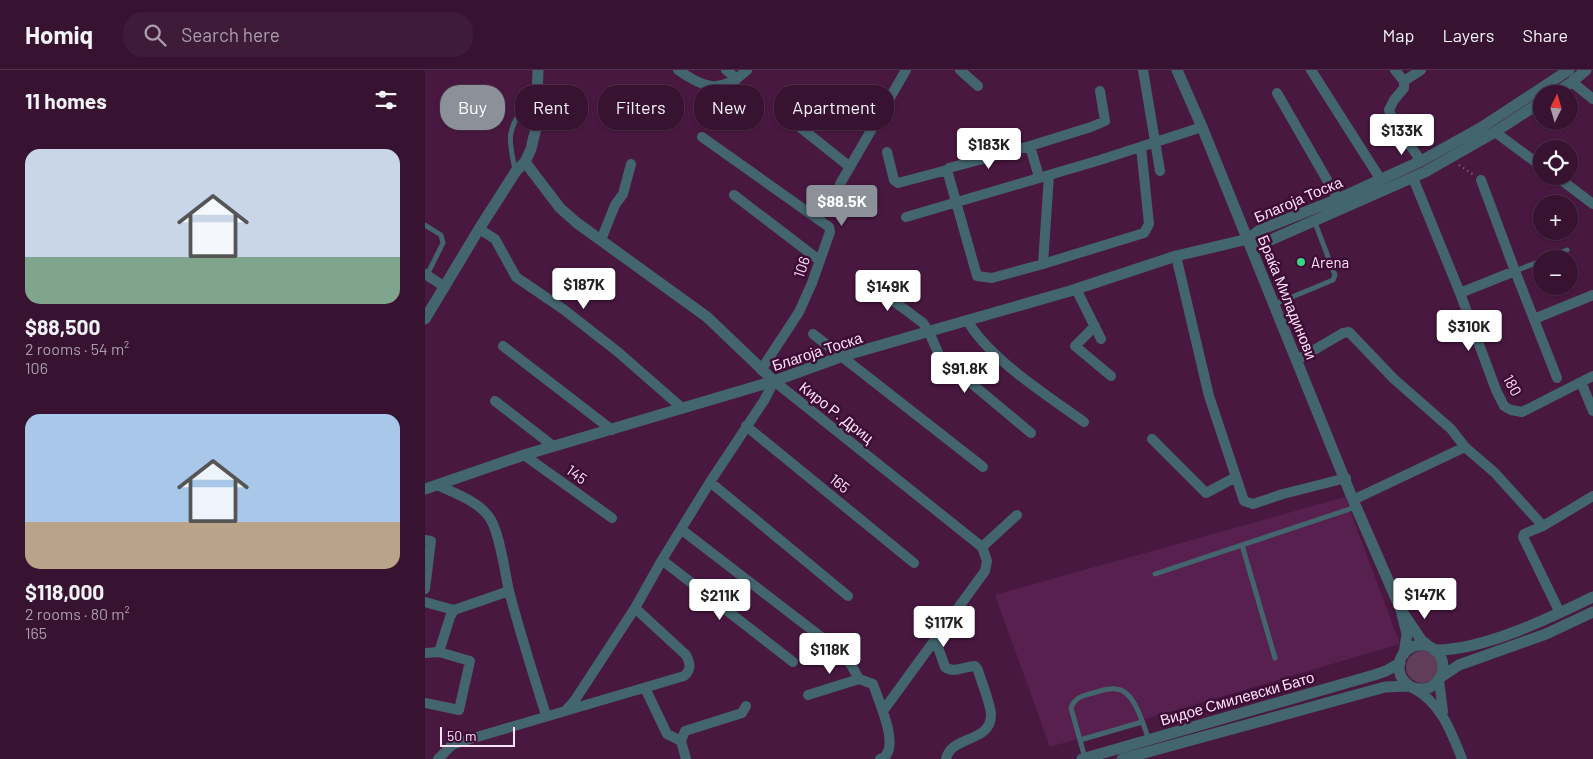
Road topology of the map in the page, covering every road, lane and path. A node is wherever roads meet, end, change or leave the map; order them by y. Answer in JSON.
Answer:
{"nodes":[{"id":1,"x":537,"y":70,"type":"edge"},
{"id":2,"x":678,"y":70,"type":"edge"},
{"id":3,"x":726,"y":70,"type":"edge"},
{"id":4,"x":747,"y":70,"type":"edge"},
{"id":5,"x":906,"y":70,"type":"edge"},
{"id":6,"x":960,"y":70,"type":"edge"},
{"id":7,"x":1143,"y":70,"type":"edge"},
{"id":8,"x":1177,"y":70,"type":"edge"},
{"id":9,"x":1311,"y":70,"type":"edge"},
{"id":10,"x":1395,"y":70,"type":"edge"},
{"id":11,"x":1421,"y":70,"type":"edge"},
{"id":12,"x":1569,"y":70,"type":"edge"},
{"id":13,"x":1586,"y":70,"type":"edge"},
{"id":14,"x":737,"y":79,"type":"junction"},
{"id":15,"x":1404,"y":81,"type":"junction"},
{"id":16,"x":1572,"y":82,"type":"junction"},
{"id":17,"x":537,"y":85,"type":"edge"},
{"id":18,"x":1567,"y":85,"type":"edge"},
{"id":19,"x":978,"y":86,"type":"dead end"},
{"id":20,"x":1100,"y":91,"type":"dead end"},
{"id":21,"x":1277,"y":93,"type":"dead end"},
{"id":22,"x":1593,"y":99,"type":"edge"},
{"id":23,"x":1533,"y":107,"type":"edge"},
{"id":24,"x":515,"y":122,"type":"edge"},
{"id":25,"x":1202,"y":127,"type":"junction"},
{"id":26,"x":535,"y":130,"type":"edge"},
{"id":27,"x":804,"y":130,"type":"edge"},
{"id":28,"x":1495,"y":132,"type":"junction"},
{"id":29,"x":702,"y":137,"type":"dead end"},
{"id":30,"x":1155,"y":144,"type":"junction"},
{"id":31,"x":1030,"y":146,"type":"junction"},
{"id":32,"x":1141,"y":148,"type":"junction"},
{"id":33,"x":887,"y":152,"type":"dead end"},
{"id":34,"x":1449,"y":158,"type":"junction"},
{"id":35,"x":1533,"y":160,"type":"edge"},
{"id":36,"x":1421,"y":161,"type":"junction"},
{"id":37,"x":525,"y":162,"type":"junction"},
{"id":38,"x":631,"y":164,"type":"dead end"},
{"id":39,"x":850,"y":166,"type":"junction"},
{"id":40,"x":947,"y":170,"type":"junction"},
{"id":41,"x":516,"y":171,"type":"junction"},
{"id":42,"x":1160,"y":171,"type":"dead end"},
{"id":43,"x":1044,"y":176,"type":"junction"},
{"id":44,"x":1413,"y":178,"type":"junction"},
{"id":45,"x":1381,"y":180,"type":"junction"},
{"id":46,"x":1481,"y":180,"type":"joint"},
{"id":47,"x":840,"y":184,"type":"dead end"},
{"id":48,"x":1568,"y":185,"type":"edge"},
{"id":49,"x":734,"y":195,"type":"dead end"},
{"id":50,"x":1338,"y":199,"type":"junction"},
{"id":51,"x":955,"y":202,"type":"junction"},
{"id":52,"x":1593,"y":204,"type":"edge"},
{"id":53,"x":906,"y":217,"type":"dead end"},
{"id":54,"x":1314,"y":220,"type":"junction"},
{"id":55,"x":425,"y":225,"type":"edge"},
{"id":56,"x":479,"y":229,"type":"junction"},
{"id":57,"x":1248,"y":239,"type":"junction"},
{"id":58,"x":601,"y":240,"type":"junction"},
{"id":59,"x":1176,"y":256,"type":"junction"},
{"id":60,"x":819,"y":260,"type":"junction"},
{"id":61,"x":1533,"y":263,"type":"edge"},
{"id":62,"x":1043,"y":264,"type":"junction"},
{"id":63,"x":1515,"y":271,"type":"junction"},
{"id":64,"x":426,"y":275,"type":"edge"},
{"id":65,"x":863,"y":278,"type":"dead end"},
{"id":66,"x":445,"y":287,"type":"junction"},
{"id":67,"x":1076,"y":289,"type":"junction"},
{"id":68,"x":1460,"y":293,"type":"junction"},
{"id":69,"x":1593,"y":295,"type":"edge"},
{"id":70,"x":1275,"y":304,"type":"junction"},
{"id":71,"x":425,"y":319,"type":"edge"},
{"id":72,"x":1534,"y":319,"type":"junction"},
{"id":73,"x":967,"y":320,"type":"junction"},
{"id":74,"x":1095,"y":326,"type":"junction"},
{"id":75,"x":929,"y":332,"type":"junction"},
{"id":76,"x":813,"y":334,"type":"dead end"},
{"id":77,"x":1101,"y":339,"type":"dead end"},
{"id":78,"x":503,"y":346,"type":"dead end"},
{"id":79,"x":843,"y":356,"type":"junction"},
{"id":80,"x":1297,"y":360,"type":"junction"},
{"id":81,"x":761,"y":370,"type":"junction"},
{"id":82,"x":1111,"y":376,"type":"dead end"},
{"id":83,"x":1593,"y":376,"type":"edge"},
{"id":84,"x":1557,"y":378,"type":"dead end"},
{"id":85,"x":774,"y":381,"type":"junction"},
{"id":86,"x":1581,"y":382,"type":"junction"},
{"id":87,"x":495,"y":401,"type":"dead end"},
{"id":88,"x":682,"y":408,"type":"junction"},
{"id":89,"x":1593,"y":411,"type":"edge"},
{"id":90,"x":1084,"y":422,"type":"dead end"},
{"id":91,"x":746,"y":426,"type":"junction"},
{"id":92,"x":612,"y":430,"type":"junction"},
{"id":93,"x":1031,"y":433,"type":"dead end"},
{"id":94,"x":1152,"y":440,"type":"dead end"},
{"id":95,"x":553,"y":446,"type":"junction"},
{"id":96,"x":1465,"y":447,"type":"junction"},
{"id":97,"x":524,"y":455,"type":"junction"},
{"id":98,"x":983,"y":468,"type":"dead end"},
{"id":99,"x":1236,"y":477,"type":"junction"},
{"id":100,"x":1346,"y":478,"type":"junction"},
{"id":101,"x":710,"y":482,"type":"junction"},
{"id":102,"x":437,"y":485,"type":"junction"},
{"id":103,"x":425,"y":489,"type":"edge"},
{"id":104,"x":1593,"y":496,"type":"edge"},
{"id":105,"x":1355,"y":503,"type":"junction"},
{"id":106,"x":1017,"y":515,"type":"dead end"},
{"id":107,"x":612,"y":518,"type":"dead end"},
{"id":108,"x":1543,"y":526,"type":"junction"},
{"id":109,"x":682,"y":530,"type":"junction"},
{"id":110,"x":425,"y":540,"type":"edge"},
{"id":111,"x":1242,"y":545,"type":"junction"},
{"id":112,"x":983,"y":547,"type":"junction"},
{"id":113,"x":662,"y":560,"type":"junction"},
{"id":114,"x":914,"y":563,"type":"dead end"},
{"id":115,"x":1155,"y":574,"type":"dead end"},
{"id":116,"x":425,"y":590,"type":"edge"},
{"id":117,"x":509,"y":590,"type":"junction"},
{"id":118,"x":848,"y":596,"type":"dead end"},
{"id":119,"x":1593,"y":597,"type":"edge"},
{"id":120,"x":425,"y":602,"type":"edge"},
{"id":121,"x":635,"y":608,"type":"junction"},
{"id":122,"x":454,"y":610,"type":"junction"},
{"id":123,"x":1401,"y":610,"type":"junction"},
{"id":124,"x":1593,"y":612,"type":"edge"},
{"id":125,"x":1560,"y":614,"type":"junction"},
{"id":126,"x":935,"y":639,"type":"junction"},
{"id":127,"x":829,"y":642,"type":"dead end"},
{"id":128,"x":1432,"y":649,"type":"junction"},
{"id":129,"x":439,"y":652,"type":"junction"},
{"id":130,"x":425,"y":653,"type":"edge"},
{"id":131,"x":1275,"y":658,"type":"dead end"},
{"id":132,"x":1402,"y":659,"type":"junction"},
{"id":133,"x":793,"y":662,"type":"dead end"},
{"id":134,"x":850,"y":663,"type":"dead end"},
{"id":135,"x":859,"y":679,"type":"junction"},
{"id":136,"x":1440,"y":679,"type":"junction"},
{"id":137,"x":1411,"y":687,"type":"junction"},
{"id":138,"x":645,"y":688,"type":"junction"},
{"id":139,"x":808,"y":694,"type":"dead end"},
{"id":140,"x":425,"y":703,"type":"edge"},
{"id":141,"x":746,"y":706,"type":"dead end"},
{"id":142,"x":565,"y":710,"type":"junction"},
{"id":143,"x":883,"y":711,"type":"junction"},
{"id":144,"x":547,"y":715,"type":"junction"},
{"id":145,"x":1444,"y":718,"type":"junction"},
{"id":146,"x":1142,"y":722,"type":"junction"},
{"id":147,"x":1080,"y":740,"type":"junction"},
{"id":148,"x":1149,"y":740,"type":"junction"},
{"id":149,"x":681,"y":741,"type":"junction"},
{"id":150,"x":437,"y":759,"type":"edge"},
{"id":151,"x":686,"y":759,"type":"edge"},
{"id":152,"x":880,"y":759,"type":"edge"},
{"id":153,"x":946,"y":759,"type":"edge"},
{"id":154,"x":1083,"y":759,"type":"edge"},
{"id":155,"x":1122,"y":759,"type":"edge"},
{"id":156,"x":1462,"y":759,"type":"edge"}],
"edges":[{"from":1,"to":17,"type":"street"},
{"from":2,"to":14,"type":"street"},
{"from":3,"to":14,"type":"street"},
{"from":4,"to":14,"type":"street"},
{"from":5,"to":39,"type":"street"},
{"from":6,"to":19,"type":"street"},
{"from":7,"to":30,"type":"street"},
{"from":8,"to":25,"type":"street","name":"Браќа Миладинови"},
{"from":9,"to":45,"type":"street"},
{"from":10,"to":15,"type":"street"},
{"from":11,"to":15,"type":"street"},
{"from":12,"to":36,"type":"street","name":"Благоја Тоска"},
{"from":13,"to":16,"type":"street"},
{"from":15,"to":36,"type":"street"},
{"from":16,"to":18,"type":"street"},
{"from":16,"to":22,"type":"street"},
{"from":20,"to":31,"type":"street"},
{"from":21,"to":50,"type":"street"},
{"from":23,"to":28,"type":"street","name":"Благоја Тоска"},
{"from":24,"to":41,"type":"lane"},
{"from":25,"to":30,"type":"street"},
{"from":25,"to":57,"type":"street","name":"Браќа Миладинови"},
{"from":26,"to":37,"type":"street"},
{"from":27,"to":39,"type":"street"},
{"from":28,"to":34,"type":"street","name":"Благоја Тоска"},
{"from":28,"to":35,"type":"street"},
{"from":29,"to":60,"type":"street","name":"106"},
{"from":30,"to":32,"type":"street"},
{"from":30,"to":42,"type":"street"},
{"from":31,"to":40,"type":"street"},
{"from":31,"to":43,"type":"street"},
{"from":32,"to":43,"type":"street"},
{"from":32,"to":62,"type":"street"},
{"from":33,"to":40,"type":"street"},
{"from":34,"to":44,"type":"street","name":"Благоја Тоска"},
{"from":34,"to":46,"type":"path"},
{"from":36,"to":45,"type":"street","name":"Благоја Тоска"},
{"from":37,"to":41,"type":"street"},
{"from":37,"to":58,"type":"street","name":"Киро Р. Дриц"},
{"from":38,"to":58,"type":"street"},
{"from":39,"to":47,"type":"street"},
{"from":40,"to":51,"type":"street"},
{"from":41,"to":56,"type":"street"},
{"from":43,"to":51,"type":"street"},
{"from":43,"to":62,"type":"street"},
{"from":44,"to":54,"type":"street","name":"Благоја Тоска"},
{"from":44,"to":68,"type":"street","name":"180"},
{"from":45,"to":50,"type":"street","name":"Благоја Тоска"},
{"from":46,"to":63,"type":"street"},
{"from":48,"to":52,"type":"street"},
{"from":49,"to":60,"type":"street"},
{"from":50,"to":57,"type":"street","name":"Благоја Тоска"},
{"from":51,"to":53,"type":"street"},
{"from":51,"to":62,"type":"street"},
{"from":54,"to":57,"type":"street","name":"Благоја Тоска"},
{"from":54,"to":70,"type":"lane"},
{"from":55,"to":64,"type":"lane"},
{"from":56,"to":66,"type":"street"},
{"from":56,"to":88,"type":"street"},
{"from":57,"to":59,"type":"street","name":"Благоја Тоска"},
{"from":57,"to":70,"type":"street","name":"Браќа Миладинови"},
{"from":58,"to":81,"type":"street","name":"Киро Р. Дриц"},
{"from":59,"to":67,"type":"street","name":"Благоја Тоска"},
{"from":59,"to":99,"type":"street"},
{"from":60,"to":81,"type":"street","name":"106"},
{"from":61,"to":63,"type":"lane"},
{"from":63,"to":68,"type":"street"},
{"from":63,"to":72,"type":"street"},
{"from":64,"to":66,"type":"street"},
{"from":65,"to":75,"type":"street"},
{"from":66,"to":71,"type":"street"},
{"from":67,"to":73,"type":"street","name":"Благоја Тоска"},
{"from":67,"to":74,"type":"street"},
{"from":68,"to":86,"type":"street","name":"180"},
{"from":69,"to":72,"type":"street"},
{"from":70,"to":80,"type":"street","name":"Браќа Миладинови"},
{"from":72,"to":84,"type":"street"},
{"from":73,"to":75,"type":"street","name":"Благоја Тоска"},
{"from":73,"to":90,"type":"street"},
{"from":74,"to":77,"type":"street"},
{"from":74,"to":82,"type":"street"},
{"from":75,"to":79,"type":"street","name":"Благоја Тоска"},
{"from":75,"to":93,"type":"street"},
{"from":76,"to":79,"type":"street"},
{"from":78,"to":92,"type":"street"},
{"from":79,"to":85,"type":"street","name":"Благоја Тоска"},
{"from":79,"to":98,"type":"street"},
{"from":80,"to":96,"type":"street"},
{"from":80,"to":100,"type":"street","name":"Браќа Миладинови"},
{"from":81,"to":85,"type":"street","name":"Киро Р. Дриц"},
{"from":83,"to":86,"type":"street","name":"180"},
{"from":85,"to":88,"type":"street","name":"Благоја Тоска"},
{"from":85,"to":91,"type":"street"},
{"from":85,"to":112,"type":"street","name":"Киро Р. Дриц"},
{"from":86,"to":89,"type":"street"},
{"from":87,"to":95,"type":"street"},
{"from":88,"to":92,"type":"street","name":"Благоја Тоска"},
{"from":91,"to":101,"type":"street"},
{"from":91,"to":114,"type":"street","name":"165"},
{"from":92,"to":95,"type":"street","name":"Благоја Тоска"},
{"from":94,"to":99,"type":"street"},
{"from":95,"to":97,"type":"street","name":"Благоја Тоска"},
{"from":96,"to":105,"type":"street"},
{"from":96,"to":108,"type":"street"},
{"from":97,"to":102,"type":"street","name":"Благоја Тоска"},
{"from":97,"to":107,"type":"street","name":"145"},
{"from":99,"to":100,"type":"street"},
{"from":100,"to":105,"type":"street","name":"Браќа Миладинови"},
{"from":101,"to":109,"type":"street"},
{"from":101,"to":118,"type":"street"},
{"from":102,"to":103,"type":"street","name":"Благоја Тоска"},
{"from":102,"to":117,"type":"street"},
{"from":104,"to":108,"type":"street"},
{"from":105,"to":111,"type":"lane"},
{"from":105,"to":123,"type":"street","name":"Браќа Миладинови"},
{"from":106,"to":112,"type":"street"},
{"from":108,"to":125,"type":"street"},
{"from":109,"to":113,"type":"street"},
{"from":109,"to":127,"type":"street"},
{"from":110,"to":116,"type":"street"},
{"from":111,"to":115,"type":"lane"},
{"from":111,"to":131,"type":"lane"},
{"from":112,"to":126,"type":"street"},
{"from":113,"to":121,"type":"street"},
{"from":113,"to":133,"type":"street"},
{"from":117,"to":122,"type":"street"},
{"from":117,"to":144,"type":"street"},
{"from":119,"to":125,"type":"street"},
{"from":120,"to":122,"type":"street"},
{"from":121,"to":138,"type":"street"},
{"from":121,"to":142,"type":"street"},
{"from":122,"to":129,"type":"street"},
{"from":123,"to":128,"type":"street"},
{"from":123,"to":132,"type":"street"},
{"from":124,"to":136,"type":"street"},
{"from":125,"to":128,"type":"street"},
{"from":126,"to":143,"type":"street"},
{"from":126,"to":153,"type":"street"},
{"from":128,"to":132,"type":"street"},
{"from":128,"to":136,"type":"street"},
{"from":129,"to":130,"type":"street"},
{"from":129,"to":140,"type":"street"},
{"from":132,"to":137,"type":"street"},
{"from":132,"to":148,"type":"street","name":"Видое Смилевски Бато"},
{"from":134,"to":135,"type":"street"},
{"from":135,"to":139,"type":"street"},
{"from":135,"to":143,"type":"street"},
{"from":136,"to":137,"type":"street"},
{"from":136,"to":145,"type":"street"},
{"from":137,"to":145,"type":"street"},
{"from":137,"to":155,"type":"street","name":"Видое Смилевски Бато"},
{"from":138,"to":142,"type":"street"},
{"from":138,"to":149,"type":"street"},
{"from":141,"to":149,"type":"street"},
{"from":142,"to":144,"type":"street"},
{"from":143,"to":152,"type":"street"},
{"from":144,"to":150,"type":"street"},
{"from":145,"to":156,"type":"street"},
{"from":146,"to":147,"type":"lane"},
{"from":146,"to":147,"type":"lane"},
{"from":146,"to":148,"type":"lane"},
{"from":147,"to":154,"type":"lane"},
{"from":148,"to":154,"type":"street","name":"Видое Смилевски Бато"},
{"from":149,"to":151,"type":"street"}]}
